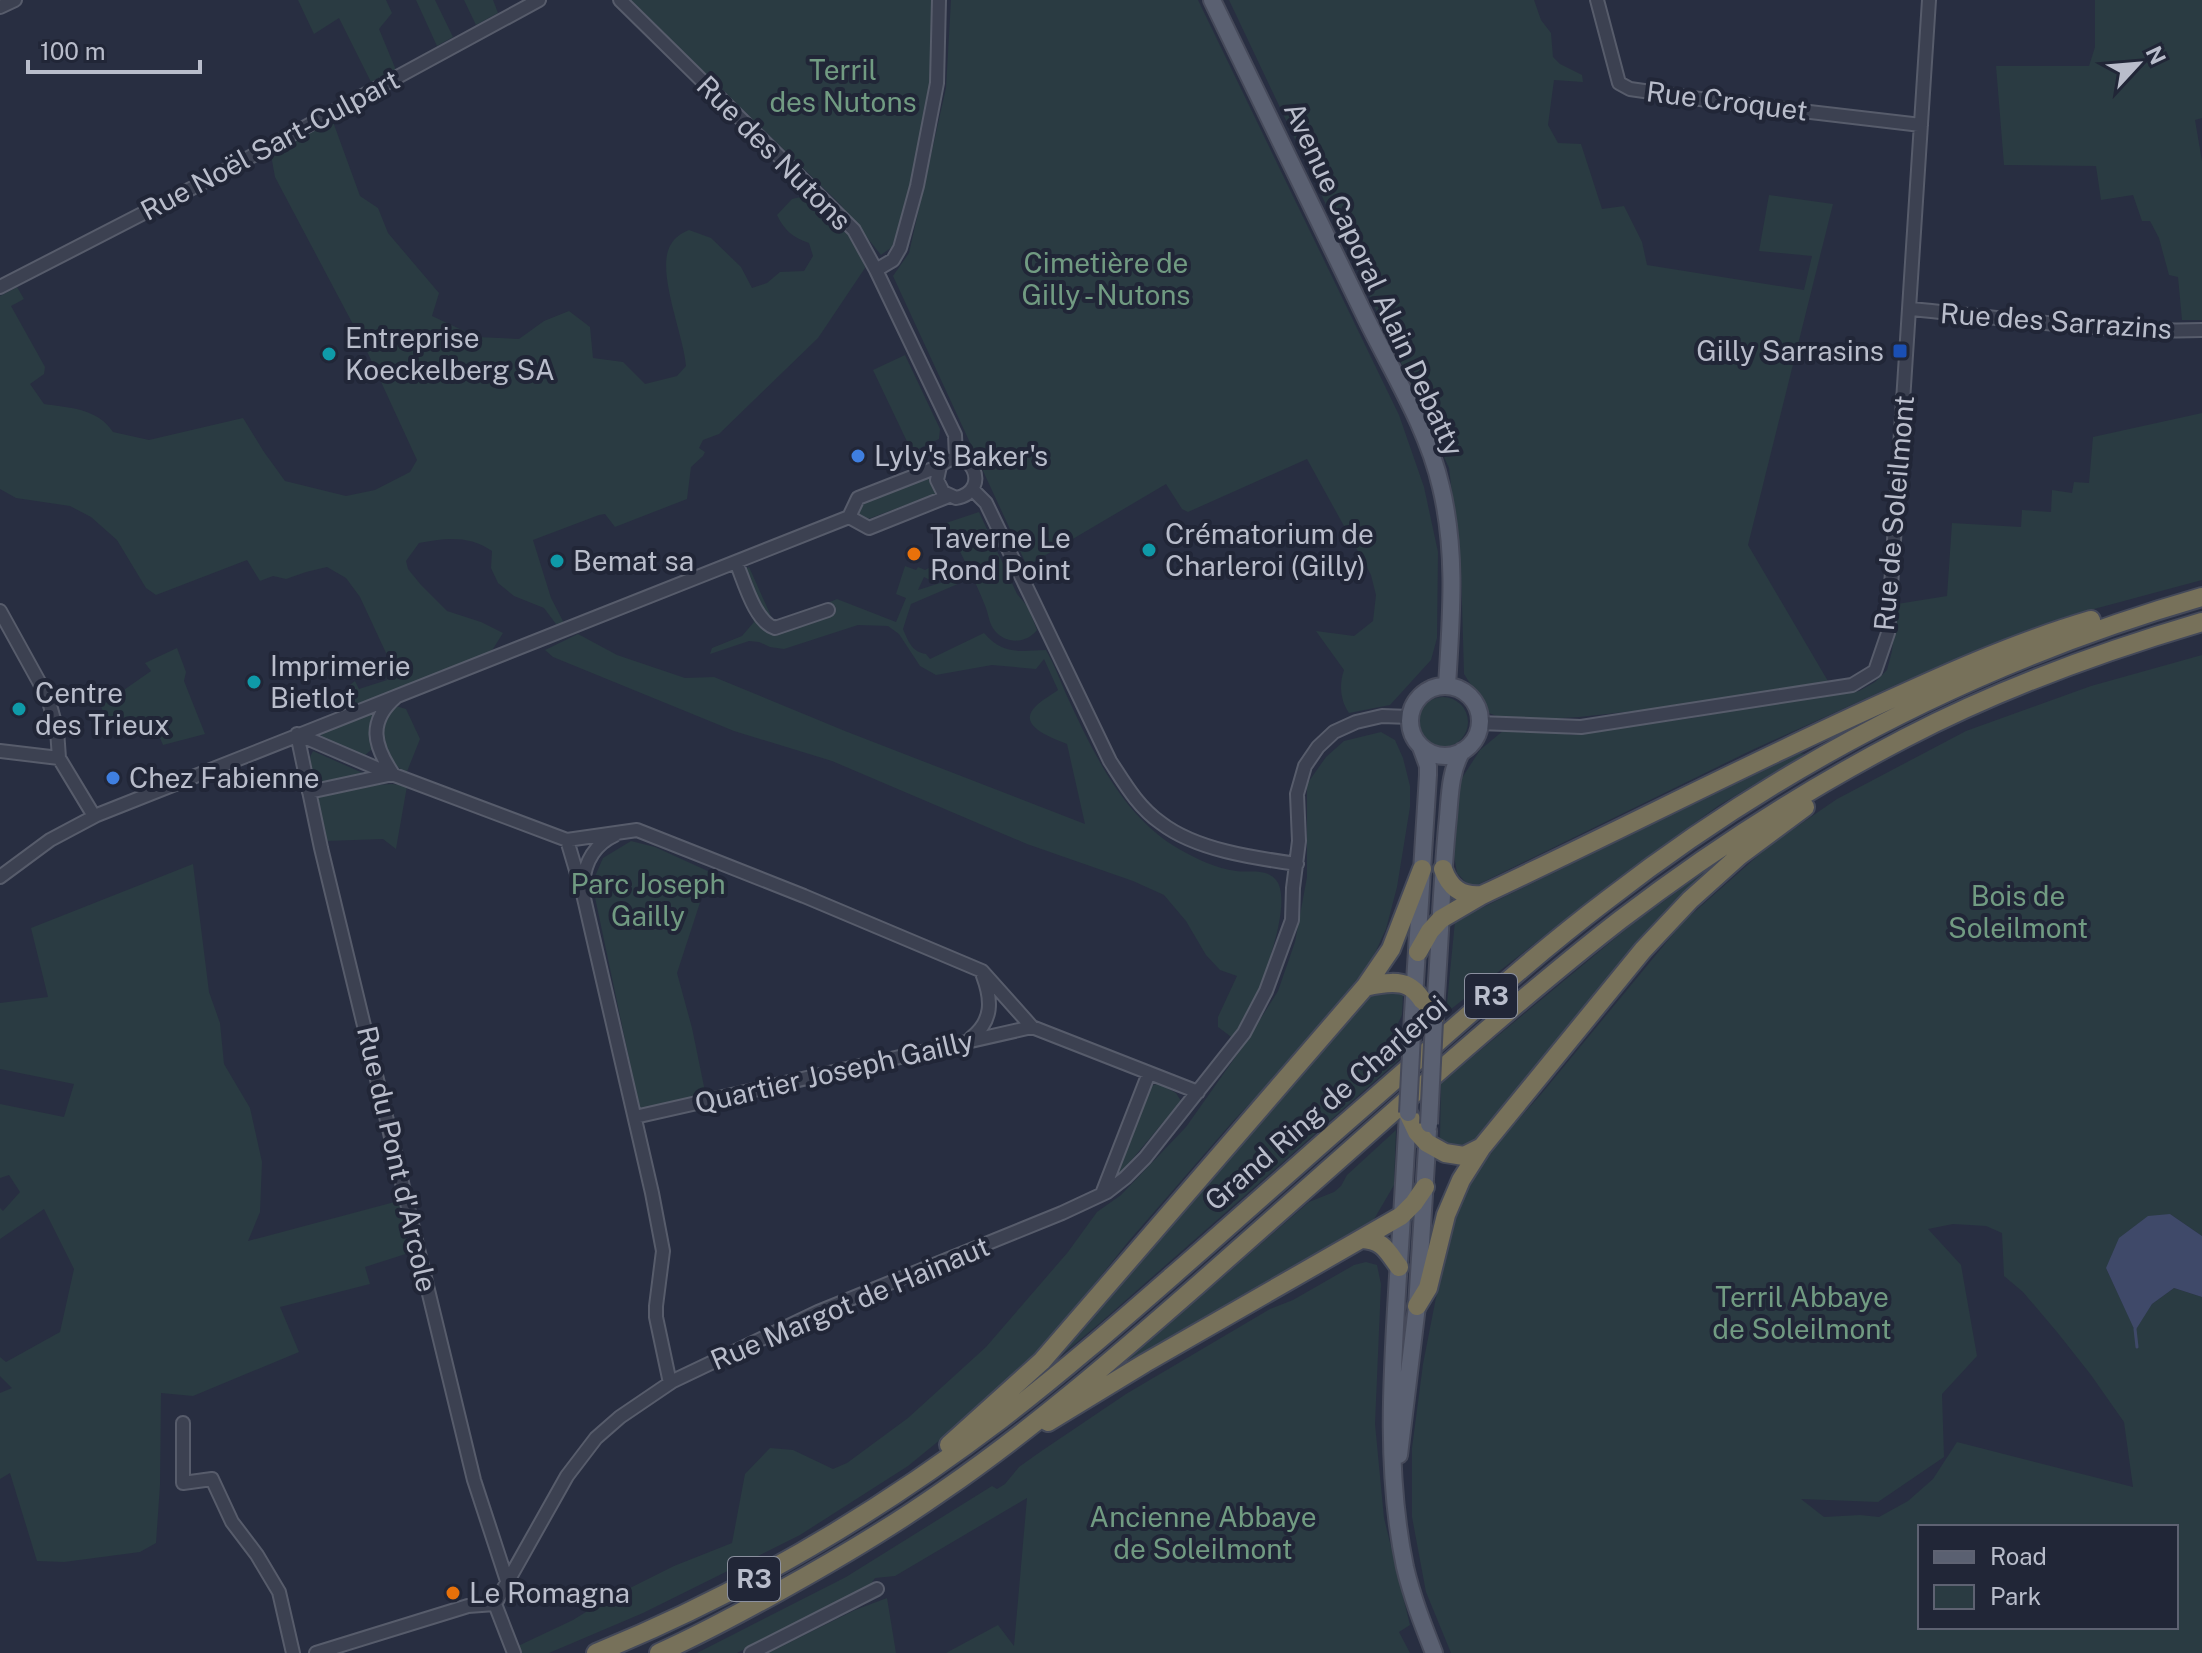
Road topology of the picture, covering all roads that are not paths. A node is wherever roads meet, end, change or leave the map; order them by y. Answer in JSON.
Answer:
{"nodes":[{"id":1,"x":15,"y":0,"type":"edge"},
{"id":2,"x":539,"y":0,"type":"edge"},
{"id":3,"x":620,"y":0,"type":"edge"},
{"id":4,"x":939,"y":0,"type":"edge"},
{"id":5,"x":1212,"y":0,"type":"edge"},
{"id":6,"x":1597,"y":0,"type":"edge"},
{"id":7,"x":1929,"y":0,"type":"edge"},
{"id":8,"x":0,"y":7,"type":"edge"},
{"id":9,"x":1921,"y":125,"type":"junction"},
{"id":10,"x":876,"y":270,"type":"junction"},
{"id":11,"x":0,"y":287,"type":"edge"},
{"id":12,"x":1910,"y":309,"type":"junction"},
{"id":13,"x":2202,"y":330,"type":"edge"},
{"id":14,"x":956,"y":458,"type":"junction"},
{"id":15,"x":940,"y":466,"type":"junction"},
{"id":16,"x":972,"y":489,"type":"junction"},
{"id":17,"x":949,"y":496,"type":"junction"},
{"id":18,"x":849,"y":517,"type":"junction"},
{"id":19,"x":736,"y":562,"type":"junction"},
{"id":20,"x":2202,"y":597,"type":"edge"},
{"id":21,"x":828,"y":610,"type":"dead end"},
{"id":22,"x":0,"y":611,"type":"edge"},
{"id":23,"x":2149,"y":612,"type":"junction"},
{"id":24,"x":2202,"y":622,"type":"edge"},
{"id":25,"x":1447,"y":686,"type":"junction"},
{"id":26,"x":402,"y":693,"type":"junction"},
{"id":27,"x":1410,"y":717,"type":"junction"},
{"id":28,"x":1479,"y":723,"type":"junction"},
{"id":29,"x":297,"y":734,"type":"junction"},
{"id":30,"x":1421,"y":747,"type":"junction"},
{"id":31,"x":0,"y":751,"type":"edge"},
{"id":32,"x":1462,"y":751,"type":"junction"},
{"id":33,"x":59,"y":758,"type":"junction"},
{"id":34,"x":393,"y":774,"type":"junction"},
{"id":35,"x":1831,"y":778,"type":"junction"},
{"id":36,"x":309,"y":792,"type":"junction"},
{"id":37,"x":94,"y":816,"type":"junction"},
{"id":38,"x":625,"y":832,"type":"junction"},
{"id":39,"x":567,"y":840,"type":"junction"},
{"id":40,"x":1297,"y":864,"type":"junction"},
{"id":41,"x":1422,"y":869,"type":"junction"},
{"id":42,"x":1443,"y":869,"type":"junction"},
{"id":43,"x":0,"y":877,"type":"edge"},
{"id":44,"x":583,"y":894,"type":"junction"},
{"id":45,"x":1482,"y":895,"type":"junction"},
{"id":46,"x":1441,"y":919,"type":"junction"},
{"id":47,"x":1418,"y":952,"type":"junction"},
{"id":48,"x":978,"y":969,"type":"junction"},
{"id":49,"x":1365,"y":987,"type":"junction"},
{"id":50,"x":1423,"y":1000,"type":"junction"},
{"id":51,"x":1434,"y":1021,"type":"joint"},
{"id":52,"x":1032,"y":1027,"type":"junction"},
{"id":53,"x":969,"y":1040,"type":"junction"},
{"id":54,"x":1149,"y":1073,"type":"junction"},
{"id":55,"x":1198,"y":1092,"type":"junction"},
{"id":56,"x":1408,"y":1113,"type":"joint"},
{"id":57,"x":635,"y":1117,"type":"junction"},
{"id":58,"x":1420,"y":1135,"type":"junction"},
{"id":59,"x":1482,"y":1147,"type":"junction"},
{"id":60,"x":1425,"y":1187,"type":"junction"},
{"id":61,"x":1102,"y":1194,"type":"junction"},
{"id":62,"x":1401,"y":1216,"type":"junction"},
{"id":63,"x":1362,"y":1239,"type":"junction"},
{"id":64,"x":1399,"y":1267,"type":"junction"},
{"id":65,"x":1417,"y":1306,"type":"junction"},
{"id":66,"x":670,"y":1383,"type":"junction"},
{"id":67,"x":183,"y":1423,"type":"dead end"},
{"id":68,"x":1023,"y":1432,"type":"junction"},
{"id":69,"x":1395,"y":1488,"type":"junction"},
{"id":70,"x":903,"y":1489,"type":"junction"},
{"id":71,"x":507,"y":1581,"type":"junction"},
{"id":72,"x":877,"y":1589,"type":"dead end"},
{"id":73,"x":495,"y":1604,"type":"junction"},
{"id":74,"x":293,"y":1653,"type":"edge"},
{"id":75,"x":316,"y":1653,"type":"edge"},
{"id":76,"x":514,"y":1653,"type":"edge"},
{"id":77,"x":596,"y":1653,"type":"edge"},
{"id":78,"x":659,"y":1653,"type":"edge"},
{"id":79,"x":751,"y":1653,"type":"edge"},
{"id":80,"x":1434,"y":1653,"type":"edge"}],
"edges":[{"from":1,"to":8,"type":"street"},
{"from":2,"to":11,"type":"street","name":"Rue Noël Sart-Culpart"},
{"from":3,"to":10,"type":"street","name":"Rue des Nutons"},
{"from":4,"to":10,"type":"street"},
{"from":5,"to":25,"type":"main road","name":"Avenue Caporal Alain Debatty"},
{"from":6,"to":9,"type":"street","name":"Rue Croquet"},
{"from":7,"to":9,"type":"street","name":"Rue de Soleilmont"},
{"from":9,"to":12,"type":"street","name":"Rue de Soleilmont"},
{"from":10,"to":14,"type":"street","name":"Rue des Nutons"},
{"from":12,"to":13,"type":"street","name":"Rue des Sarrazins"},
{"from":12,"to":28,"type":"street","name":"Rue de Soleilmont"},
{"from":14,"to":15,"type":"street"},
{"from":14,"to":16,"type":"street"},
{"from":15,"to":17,"type":"street"},
{"from":15,"to":18,"type":"street"},
{"from":16,"to":17,"type":"street"},
{"from":16,"to":40,"type":"street"},
{"from":17,"to":18,"type":"street"},
{"from":18,"to":19,"type":"street"},
{"from":19,"to":21,"type":"street"},
{"from":19,"to":26,"type":"street"},
{"from":20,"to":23,"type":"highway","name":"Grand Ring de Charleroi","number":"R3"},
{"from":22,"to":33,"type":"street"},
{"from":23,"to":45,"type":"highway"},
{"from":23,"to":70,"type":"highway","name":"Grand Ring de Charleroi","number":"R3"},
{"from":24,"to":35,"type":"highway","name":"Grand Ring de Charleroi","number":"R3"},
{"from":25,"to":27,"type":"main road"},
{"from":25,"to":28,"type":"main road"},
{"from":26,"to":29,"type":"street"},
{"from":26,"to":34,"type":"street"},
{"from":27,"to":30,"type":"main road"},
{"from":27,"to":40,"type":"street","name":"Rue Margot de Hainaut"},
{"from":28,"to":32,"type":"main road"},
{"from":29,"to":34,"type":"street"},
{"from":29,"to":36,"type":"street","name":"Rue du Pont d'Arcole"},
{"from":29,"to":37,"type":"street"},
{"from":30,"to":32,"type":"main road"},
{"from":30,"to":41,"type":"main road"},
{"from":31,"to":33,"type":"street"},
{"from":32,"to":42,"type":"main road"},
{"from":33,"to":37,"type":"street"},
{"from":34,"to":36,"type":"street"},
{"from":34,"to":39,"type":"street"},
{"from":35,"to":59,"type":"highway"},
{"from":35,"to":68,"type":"highway","name":"Grand Ring de Charleroi","number":"R3"},
{"from":36,"to":71,"type":"street","name":"Rue du Pont d'Arcole"},
{"from":37,"to":43,"type":"street"},
{"from":38,"to":39,"type":"street"},
{"from":38,"to":44,"type":"street"},
{"from":38,"to":48,"type":"street"},
{"from":39,"to":44,"type":"street"},
{"from":40,"to":55,"type":"street","name":"Rue Margot de Hainaut"},
{"from":41,"to":47,"type":"main road"},
{"from":41,"to":49,"type":"highway"},
{"from":42,"to":45,"type":"highway"},
{"from":42,"to":46,"type":"main road"},
{"from":44,"to":57,"type":"street"},
{"from":45,"to":46,"type":"highway"},
{"from":46,"to":47,"type":"highway"},
{"from":46,"to":50,"type":"main road"},
{"from":47,"to":50,"type":"main road"},
{"from":48,"to":52,"type":"street"},
{"from":48,"to":53,"type":"street"},
{"from":49,"to":50,"type":"highway"},
{"from":49,"to":70,"type":"highway"},
{"from":50,"to":51,"type":"highway"},
{"from":50,"to":56,"type":"main road","bridge":true},
{"from":51,"to":58,"type":"main road","bridge":true},
{"from":52,"to":53,"type":"street","name":"Quartier Joseph Gailly"},
{"from":52,"to":54,"type":"street"},
{"from":53,"to":57,"type":"street","name":"Quartier Joseph Gailly"},
{"from":54,"to":55,"type":"street"},
{"from":54,"to":61,"type":"street"},
{"from":55,"to":61,"type":"street","name":"Rue Margot de Hainaut"},
{"from":56,"to":58,"type":"highway"},
{"from":57,"to":66,"type":"street"},
{"from":58,"to":59,"type":"highway"},
{"from":58,"to":60,"type":"main road"},
{"from":58,"to":62,"type":"main road"},
{"from":59,"to":65,"type":"highway"},
{"from":60,"to":62,"type":"highway"},
{"from":60,"to":65,"type":"main road"},
{"from":61,"to":66,"type":"street","name":"Rue Margot de Hainaut"},
{"from":62,"to":63,"type":"highway"},
{"from":62,"to":64,"type":"main road"},
{"from":63,"to":64,"type":"highway"},
{"from":63,"to":68,"type":"highway"},
{"from":64,"to":69,"type":"main road"},
{"from":65,"to":69,"type":"main road"},
{"from":66,"to":71,"type":"street","name":"Rue Margot de Hainaut"},
{"from":67,"to":74,"type":"street"},
{"from":68,"to":78,"type":"highway","name":"Grand Ring de Charleroi","number":"R3"},
{"from":69,"to":80,"type":"main road"},
{"from":70,"to":77,"type":"highway","name":"Grand Ring de Charleroi","number":"R3"},
{"from":71,"to":73,"type":"street","name":"Rue Margot de Hainaut"},
{"from":72,"to":79,"type":"street"},
{"from":73,"to":75,"type":"street"},
{"from":73,"to":76,"type":"street"}]}
